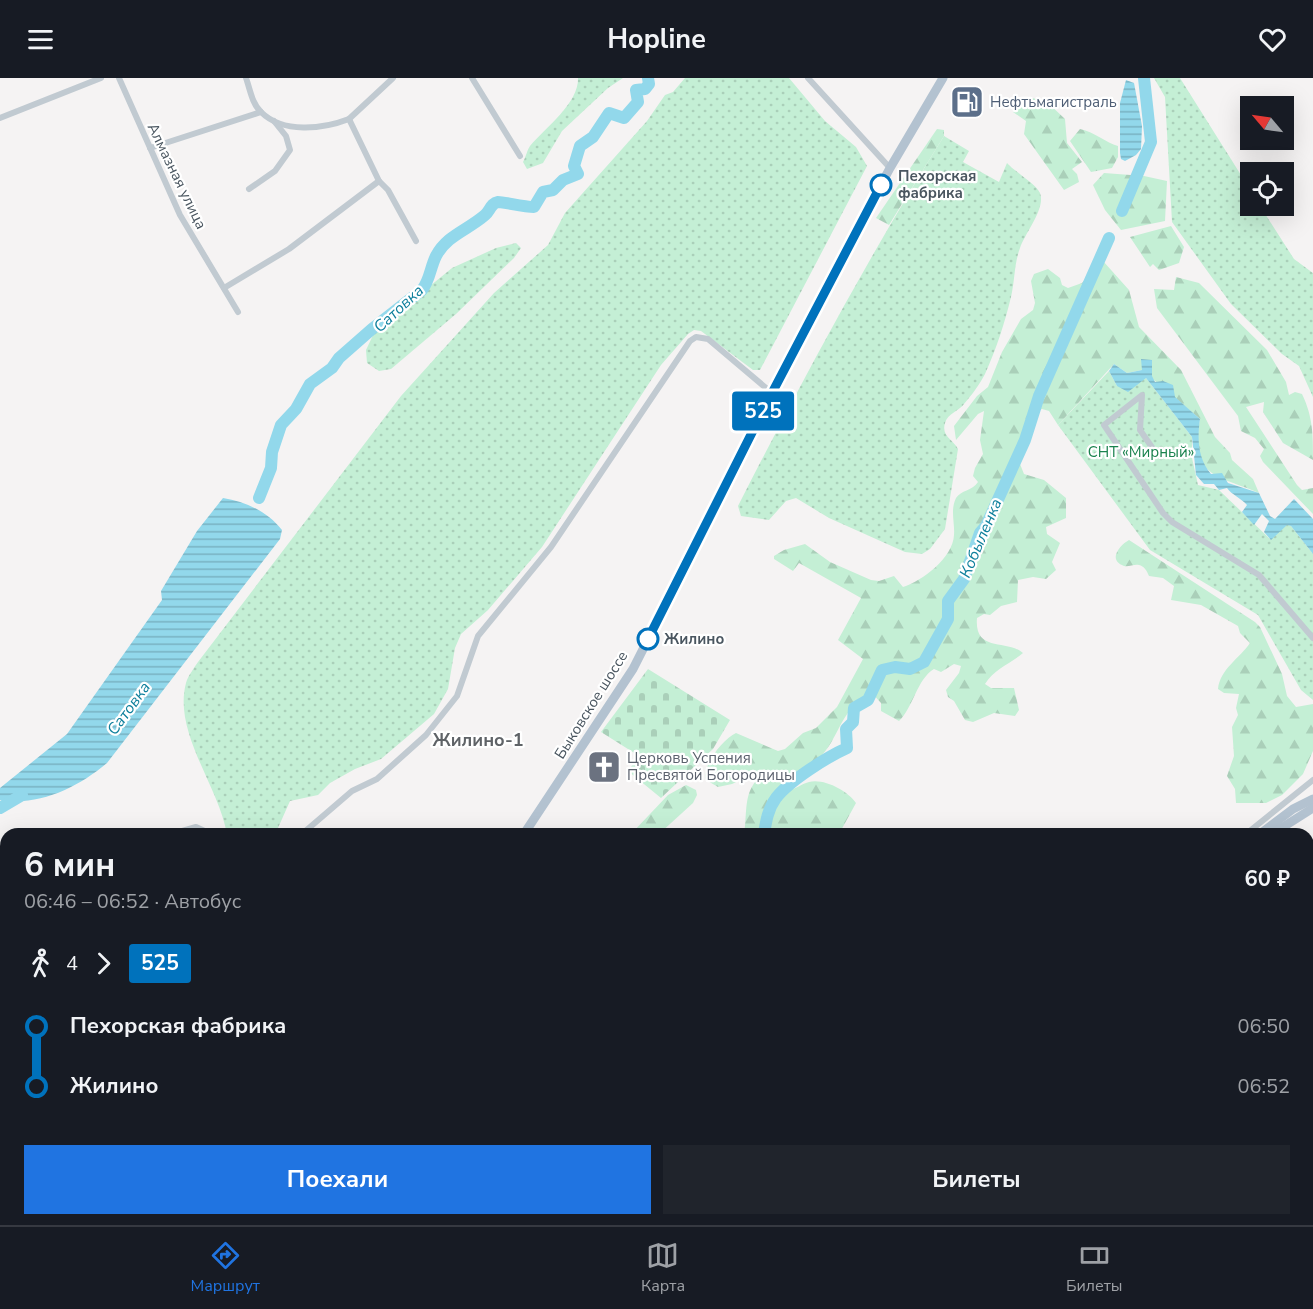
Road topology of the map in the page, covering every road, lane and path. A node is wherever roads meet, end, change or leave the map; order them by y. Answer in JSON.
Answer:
{"nodes":[{"id":1,"x":101,"y":78,"type":"edge"},
{"id":2,"x":119,"y":78,"type":"edge"},
{"id":3,"x":246,"y":78,"type":"edge"},
{"id":4,"x":392,"y":78,"type":"edge"},
{"id":5,"x":472,"y":78,"type":"edge"},
{"id":6,"x":807,"y":78,"type":"edge"},
{"id":7,"x":944,"y":78,"type":"edge"},
{"id":8,"x":261,"y":112,"type":"junction"},
{"id":9,"x":0,"y":118,"type":"edge"},
{"id":10,"x":349,"y":119,"type":"junction"},
{"id":11,"x":274,"y":121,"type":"junction"},
{"id":12,"x":150,"y":148,"type":"junction"},
{"id":13,"x":520,"y":156,"type":"dead end"},
{"id":14,"x":890,"y":168,"type":"junction"},
{"id":15,"x":380,"y":182,"type":"junction"},
{"id":16,"x":249,"y":189,"type":"dead end"},
{"id":17,"x":416,"y":241,"type":"dead end"},
{"id":18,"x":224,"y":288,"type":"junction"},
{"id":19,"x":238,"y":312,"type":"dead end"},
{"id":20,"x":772,"y":393,"type":"junction"},
{"id":21,"x":1156,"y":453,"type":"dead end"},
{"id":22,"x":1313,"y":638,"type":"edge"},
{"id":23,"x":1313,"y":780,"type":"edge"},
{"id":24,"x":1313,"y":799,"type":"edge"},
{"id":25,"x":1313,"y":808,"type":"edge"},
{"id":26,"x":309,"y":828,"type":"edge"},
{"id":27,"x":528,"y":828,"type":"edge"},
{"id":28,"x":1253,"y":828,"type":"edge"},
{"id":29,"x":1268,"y":828,"type":"edge"},
{"id":30,"x":1281,"y":828,"type":"edge"}],
"edges":[{"from":1,"to":9,"type":"street"},
{"from":2,"to":12,"type":"street","name":"Алмазная улица"},
{"from":3,"to":8,"type":"street"},
{"from":4,"to":10,"type":"street"},
{"from":5,"to":13,"type":"street"},
{"from":6,"to":14,"type":"street"},
{"from":7,"to":14,"type":"main road","name":"Быковское шоссе"},
{"from":8,"to":11,"type":"street"},
{"from":8,"to":12,"type":"street"},
{"from":10,"to":11,"type":"street"},
{"from":10,"to":15,"type":"street"},
{"from":11,"to":16,"type":"street"},
{"from":12,"to":18,"type":"street","name":"Алмазная улица"},
{"from":14,"to":20,"type":"main road","name":"Быковское шоссе"},
{"from":15,"to":17,"type":"street"},
{"from":15,"to":18,"type":"street"},
{"from":18,"to":19,"type":"street","name":"Алмазная улица"},
{"from":20,"to":26,"type":"street"},
{"from":20,"to":27,"type":"main road","name":"Быковское шоссе"},
{"from":21,"to":22,"type":"street"},
{"from":23,"to":28,"type":"street"},
{"from":24,"to":29,"type":"main road"},
{"from":25,"to":30,"type":"main road"}]}
